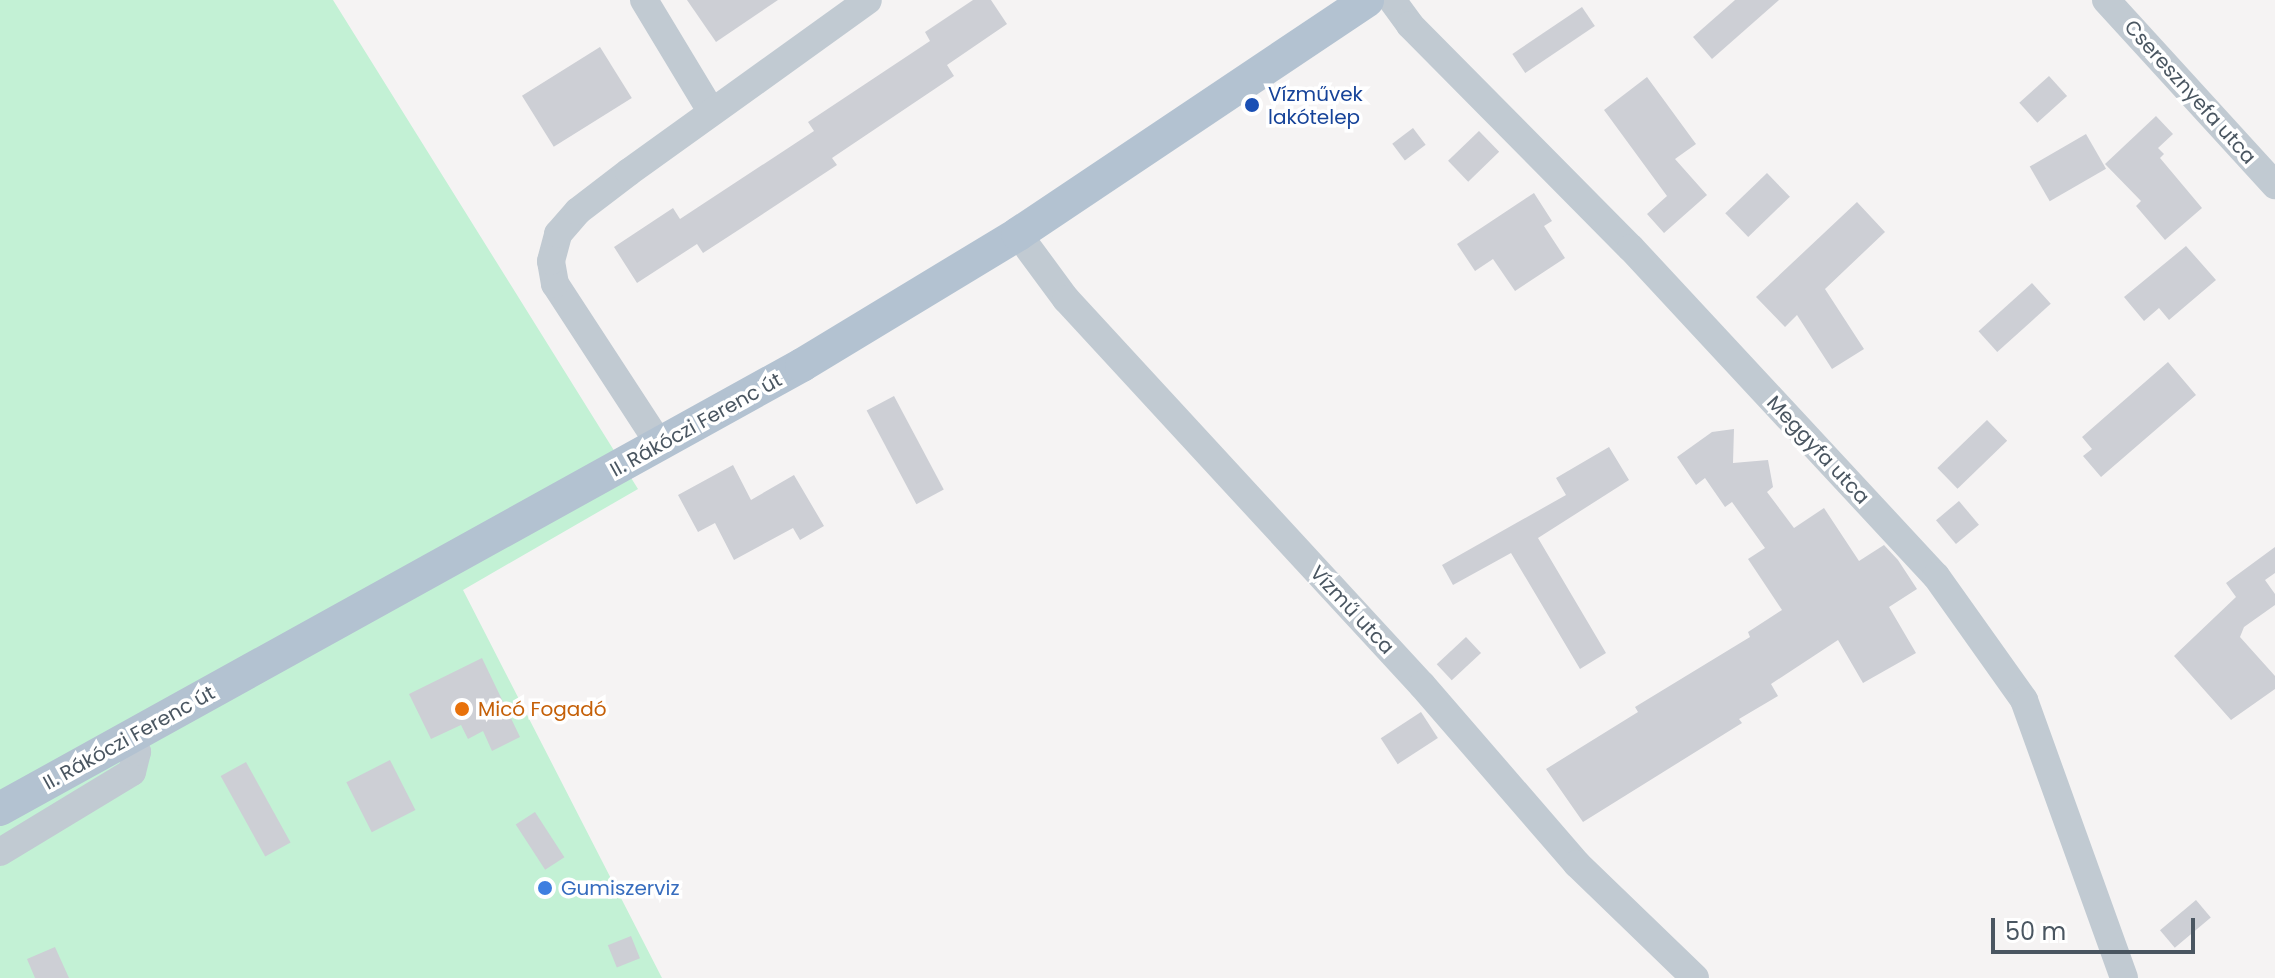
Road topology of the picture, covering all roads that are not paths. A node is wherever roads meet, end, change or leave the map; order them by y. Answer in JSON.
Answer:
{"nodes":[{"id":1,"x":644,"y":0,"type":"edge"},
{"id":2,"x":868,"y":0,"type":"edge"},
{"id":3,"x":1367,"y":0,"type":"edge"},
{"id":4,"x":1392,"y":0,"type":"edge"},
{"id":5,"x":2106,"y":0,"type":"edge"},
{"id":6,"x":711,"y":111,"type":"junction"},
{"id":7,"x":2275,"y":185,"type":"edge"},
{"id":8,"x":1018,"y":234,"type":"junction"},
{"id":9,"x":660,"y":445,"type":"junction"},
{"id":10,"x":129,"y":737,"type":"junction"},
{"id":11,"x":0,"y":809,"type":"edge"},
{"id":12,"x":0,"y":852,"type":"edge"},
{"id":13,"x":1695,"y":978,"type":"edge"},
{"id":14,"x":2124,"y":978,"type":"edge"}],
"edges":[{"from":1,"to":6,"type":"street"},
{"from":2,"to":6,"type":"street"},
{"from":3,"to":8,"type":"main road","name":"II. Rákóczi Ferenc út"},
{"from":4,"to":14,"type":"street","name":"Meggyfa utca"},
{"from":5,"to":7,"type":"street","name":"Cseresznyefa utca"},
{"from":6,"to":9,"type":"street"},
{"from":8,"to":9,"type":"main road","name":"II. Rákóczi Ferenc út"},
{"from":8,"to":13,"type":"street","name":"Vízmű utca"},
{"from":9,"to":10,"type":"main road","name":"II. Rákóczi Ferenc út"},
{"from":10,"to":11,"type":"main road","name":"II. Rákóczi Ferenc út"},
{"from":10,"to":12,"type":"street"}]}
